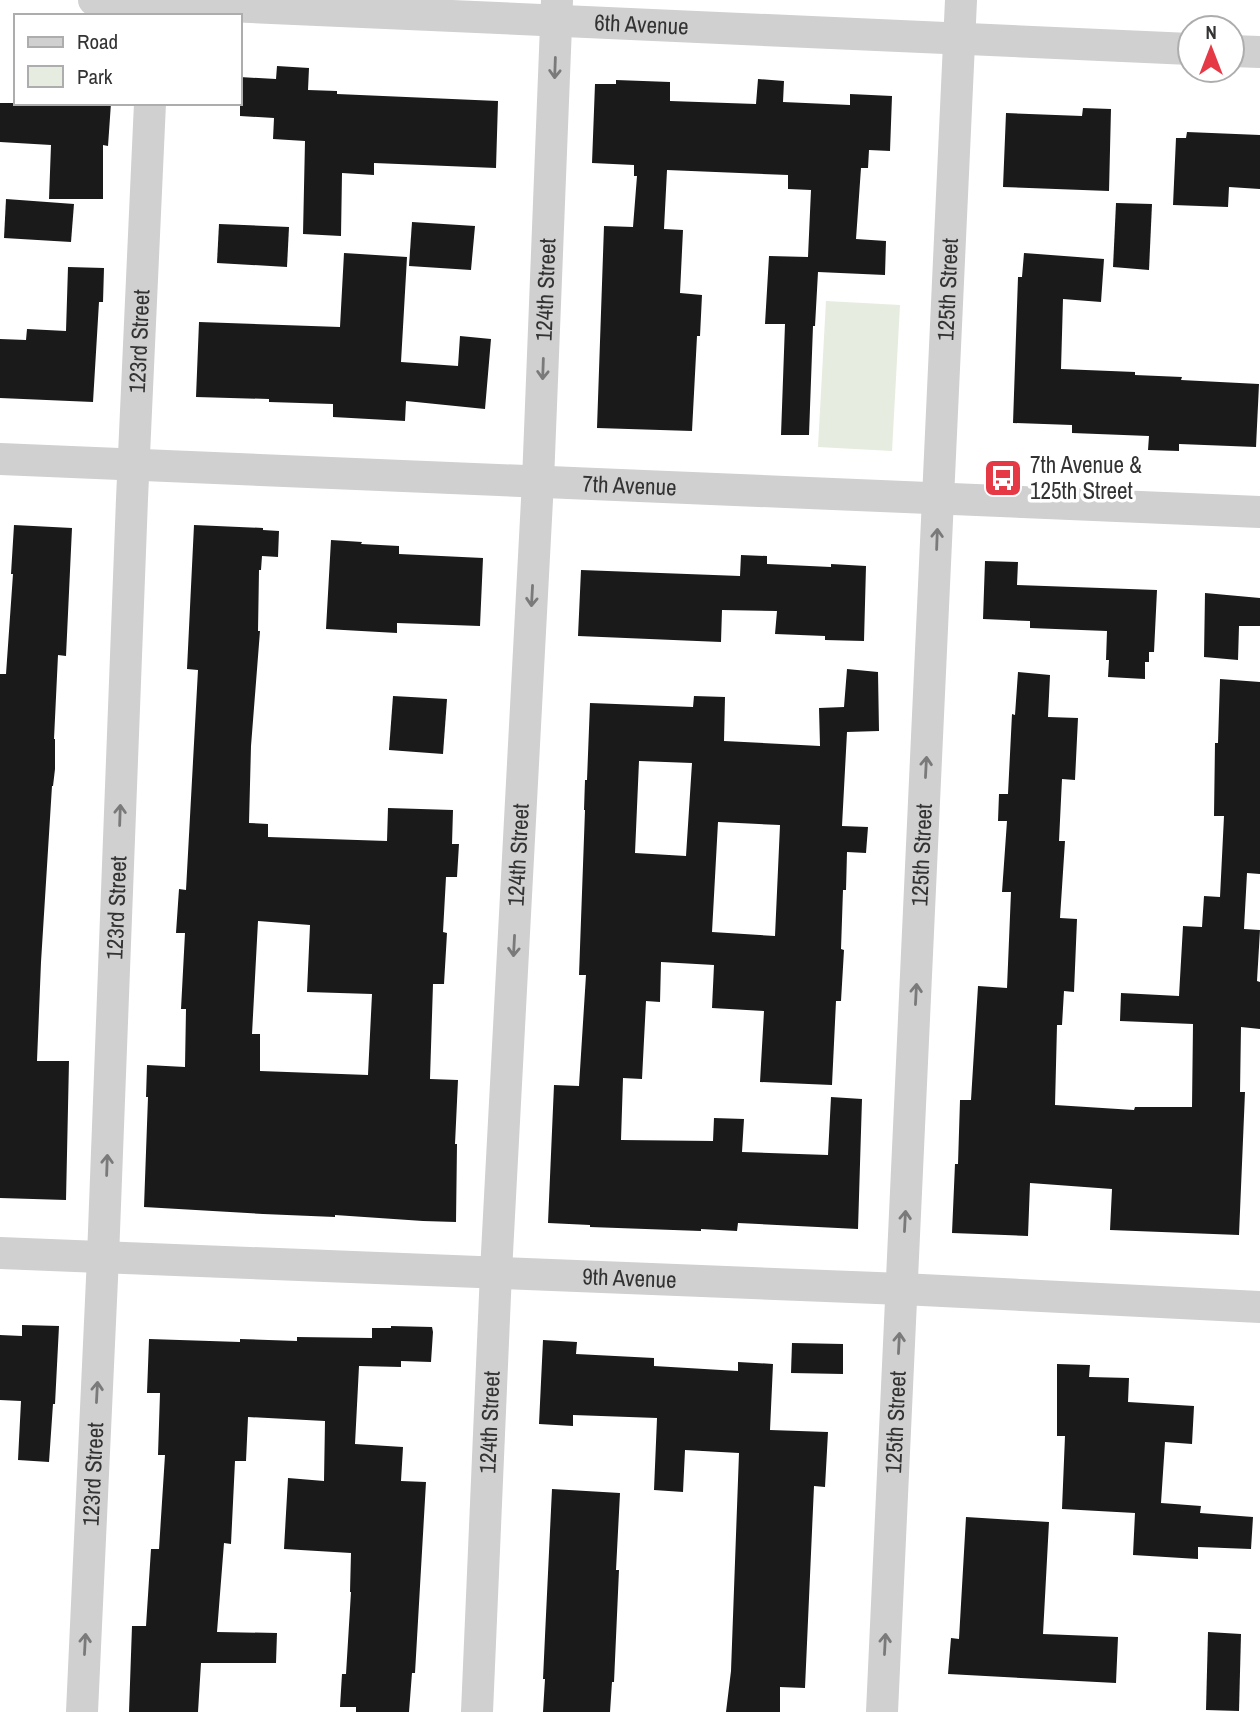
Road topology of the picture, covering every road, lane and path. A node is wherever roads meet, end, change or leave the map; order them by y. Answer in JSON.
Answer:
{"nodes":[{"id":1,"x":94,"y":0,"type":"edge"},
{"id":2,"x":961,"y":0,"type":"edge"},
{"id":3,"x":154,"y":6,"type":"edge"},
{"id":4,"x":557,"y":10,"type":"edge"},
{"id":5,"x":958,"y":39,"type":"junction"},
{"id":6,"x":1176,"y":48,"type":"edge"},
{"id":7,"x":150,"y":105,"type":"edge"},
{"id":8,"x":0,"y":459,"type":"edge"},
{"id":9,"x":134,"y":465,"type":"junction"},
{"id":10,"x":538,"y":481,"type":"junction"},
{"id":11,"x":939,"y":499,"type":"junction"},
{"id":12,"x":1260,"y":512,"type":"edge"},
{"id":13,"x":0,"y":1253,"type":"edge"},
{"id":14,"x":103,"y":1258,"type":"junction"},
{"id":15,"x":496,"y":1272,"type":"junction"},
{"id":16,"x":902,"y":1289,"type":"junction"},
{"id":17,"x":1260,"y":1307,"type":"edge"},
{"id":18,"x":82,"y":1712,"type":"edge"},
{"id":19,"x":477,"y":1712,"type":"edge"},
{"id":20,"x":882,"y":1712,"type":"edge"}],
"edges":[{"from":1,"to":3,"type":"street","name":"6th Avenue"},
{"from":2,"to":5,"type":"street","name":"125th Street"},
{"from":3,"to":4,"type":"street","name":"6th Avenue"},
{"from":4,"to":5,"type":"street","name":"6th Avenue"},
{"from":4,"to":10,"type":"street","name":"124th Street","one_way":true},
{"from":5,"to":6,"type":"street","name":"6th Avenue"},
{"from":5,"to":11,"type":"street","name":"125th Street"},
{"from":7,"to":9,"type":"street","name":"123rd Street"},
{"from":8,"to":9,"type":"street","name":"7th Avenue"},
{"from":9,"to":10,"type":"street","name":"7th Avenue"},
{"from":14,"to":9,"type":"street","name":"123rd Street","one_way":true},
{"from":10,"to":11,"type":"street","name":"7th Avenue"},
{"from":10,"to":15,"type":"street","name":"124th Street","one_way":true},
{"from":11,"to":12,"type":"street","name":"7th Avenue"},
{"from":16,"to":11,"type":"street","name":"125th Street","one_way":true},
{"from":13,"to":14,"type":"street","name":"9th Avenue"},
{"from":14,"to":15,"type":"street","name":"9th Avenue"},
{"from":18,"to":14,"type":"street","name":"123rd Street","one_way":true},
{"from":15,"to":16,"type":"street","name":"9th Avenue"},
{"from":15,"to":19,"type":"street","name":"124th Street"},
{"from":16,"to":17,"type":"street","name":"9th Avenue"},
{"from":20,"to":16,"type":"street","name":"125th Street","one_way":true}]}
